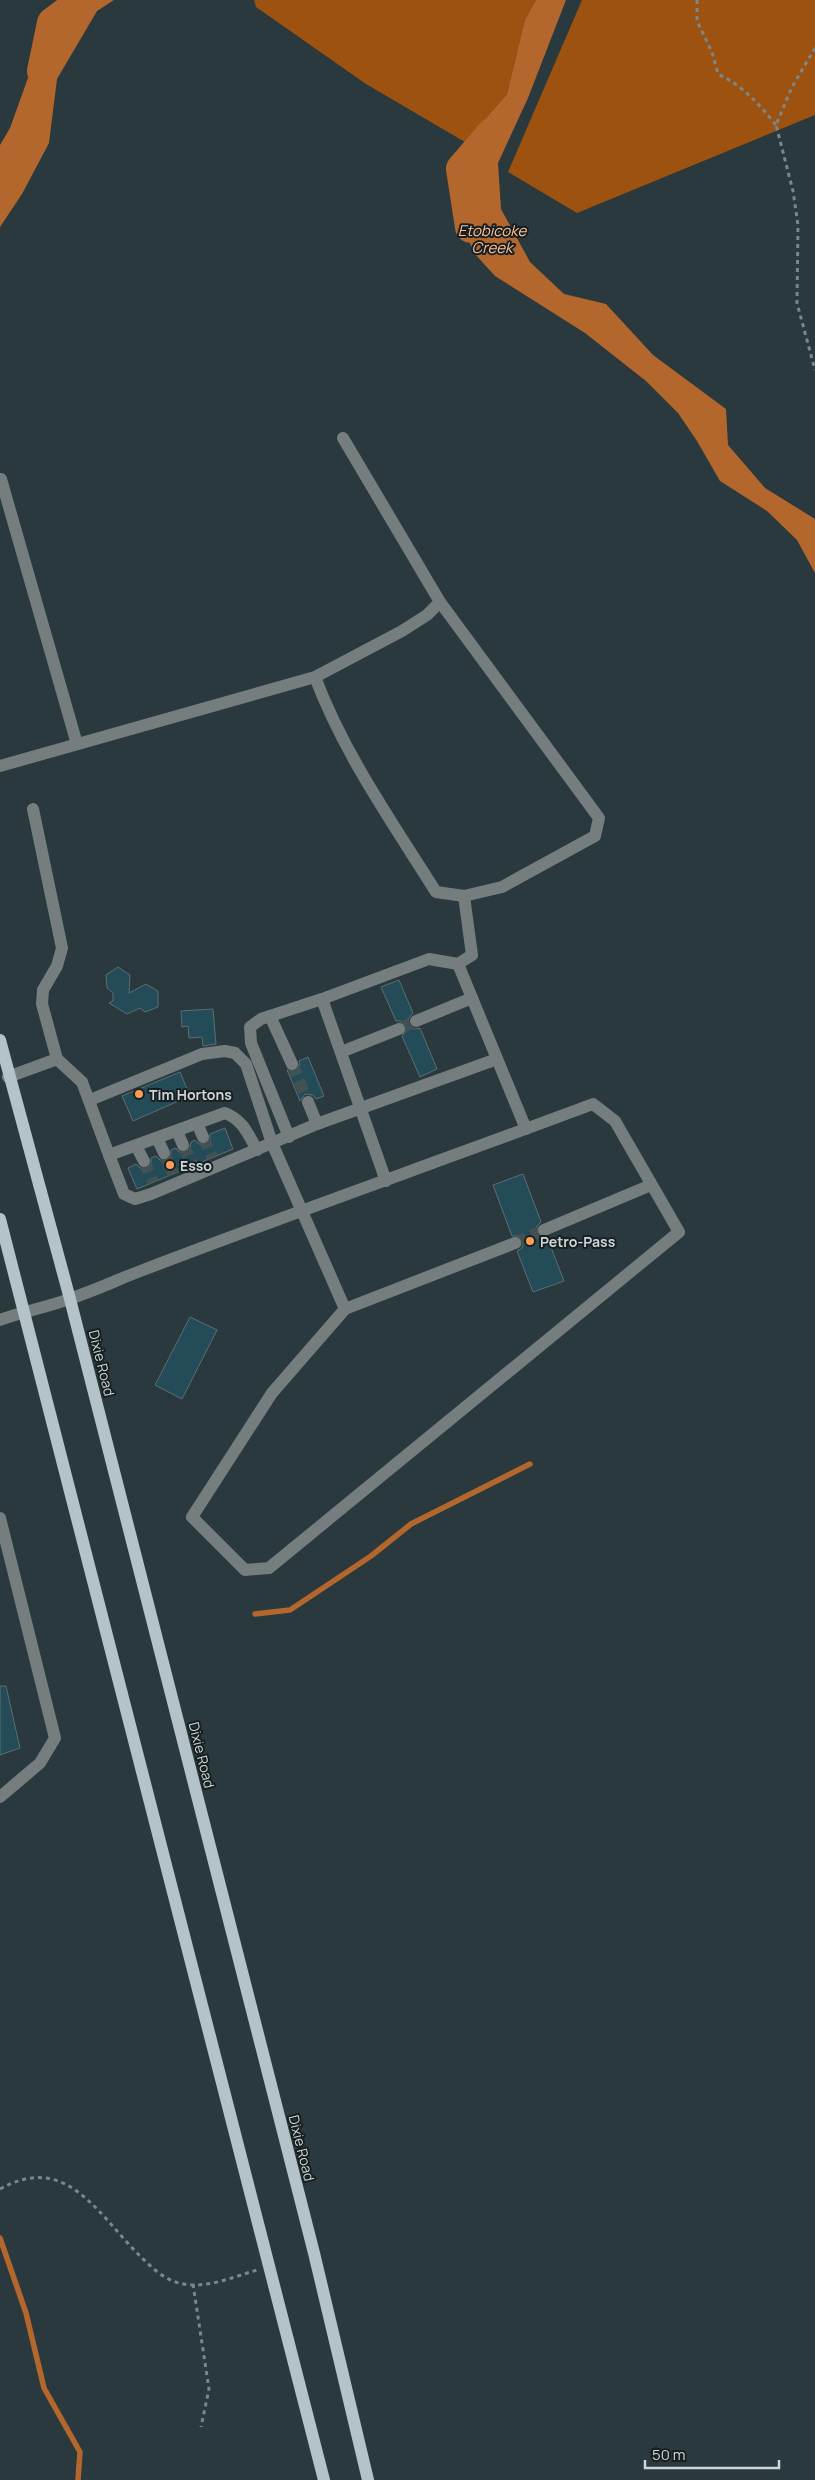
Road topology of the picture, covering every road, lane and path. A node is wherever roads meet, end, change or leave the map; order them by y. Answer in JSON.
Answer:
{"nodes":[{"id":1,"x":697,"y":0,"type":"edge"},
{"id":2,"x":815,"y":48,"type":"edge"},
{"id":3,"x":776,"y":125,"type":"junction"},
{"id":4,"x":815,"y":370,"type":"edge"},
{"id":5,"x":343,"y":438,"type":"dead end"},
{"id":6,"x":1,"y":479,"type":"edge"},
{"id":7,"x":440,"y":602,"type":"junction"},
{"id":8,"x":315,"y":677,"type":"junction"},
{"id":9,"x":77,"y":744,"type":"junction"},
{"id":10,"x":0,"y":766,"type":"edge"},
{"id":11,"x":32,"y":809,"type":"dead end"},
{"id":12,"x":464,"y":896,"type":"junction"},
{"id":13,"x":458,"y":964,"type":"junction"},
{"id":14,"x":472,"y":998,"type":"junction"},
{"id":15,"x":322,"y":999,"type":"junction"},
{"id":16,"x":270,"y":1016,"type":"junction"},
{"id":17,"x":416,"y":1021,"type":"tunnel mouth"},
{"id":18,"x":399,"y":1029,"type":"tunnel mouth"},
{"id":19,"x":0,"y":1040,"type":"edge"},
{"id":20,"x":341,"y":1052,"type":"junction"},
{"id":21,"x":57,"y":1059,"type":"junction"},
{"id":22,"x":497,"y":1059,"type":"junction"},
{"id":23,"x":292,"y":1064,"type":"tunnel mouth"},
{"id":24,"x":8,"y":1077,"type":"junction"},
{"id":25,"x":90,"y":1100,"type":"junction"},
{"id":26,"x":308,"y":1102,"type":"tunnel mouth"},
{"id":27,"x":359,"y":1109,"type":"junction"},
{"id":28,"x":197,"y":1123,"type":"junction"},
{"id":29,"x":317,"y":1124,"type":"junction"},
{"id":30,"x":526,"y":1129,"type":"junction"},
{"id":31,"x":177,"y":1131,"type":"junction"},
{"id":32,"x":203,"y":1137,"type":"tunnel mouth"},
{"id":33,"x":289,"y":1137,"type":"junction"},
{"id":34,"x":157,"y":1138,"type":"junction"},
{"id":35,"x":272,"y":1143,"type":"junction"},
{"id":36,"x":183,"y":1145,"type":"tunnel mouth"},
{"id":37,"x":136,"y":1146,"type":"junction"},
{"id":38,"x":257,"y":1150,"type":"junction"},
{"id":39,"x":164,"y":1153,"type":"tunnel mouth"},
{"id":40,"x":109,"y":1155,"type":"junction"},
{"id":41,"x":144,"y":1161,"type":"tunnel mouth"},
{"id":42,"x":386,"y":1181,"type":"junction"},
{"id":43,"x":652,"y":1185,"type":"junction"},
{"id":44,"x":300,"y":1212,"type":"junction"},
{"id":45,"x":0,"y":1219,"type":"edge"},
{"id":46,"x":544,"y":1230,"type":"tunnel mouth"},
{"id":47,"x":514,"y":1243,"type":"tunnel mouth"},
{"id":48,"x":70,"y":1299,"type":"junction"},
{"id":49,"x":345,"y":1309,"type":"junction"},
{"id":50,"x":24,"y":1311,"type":"junction"},
{"id":51,"x":0,"y":1320,"type":"edge"},
{"id":52,"x":0,"y":1518,"type":"edge"},
{"id":53,"x":0,"y":1797,"type":"edge"},
{"id":54,"x":0,"y":2189,"type":"edge"},
{"id":55,"x":267,"y":2267,"type":"junction"},
{"id":56,"x":193,"y":2284,"type":"junction"},
{"id":57,"x":201,"y":2426,"type":"dead end"},
{"id":58,"x":324,"y":2480,"type":"edge"},
{"id":59,"x":368,"y":2480,"type":"edge"}],
"edges":[{"from":1,"to":3,"type":"path"},
{"from":2,"to":3,"type":"path"},
{"from":3,"to":4,"type":"path"},
{"from":5,"to":7,"type":"street"},
{"from":6,"to":9,"type":"street"},
{"from":7,"to":8,"type":"street"},
{"from":7,"to":12,"type":"street"},
{"from":8,"to":9,"type":"street"},
{"from":8,"to":12,"type":"street"},
{"from":9,"to":10,"type":"street"},
{"from":11,"to":21,"type":"street"},
{"from":12,"to":13,"type":"street"},
{"from":13,"to":14,"type":"street"},
{"from":13,"to":15,"type":"street"},
{"from":14,"to":17,"type":"street"},
{"from":14,"to":22,"type":"street"},
{"from":15,"to":16,"type":"street"},
{"from":15,"to":20,"type":"street"},
{"from":16,"to":23,"type":"street"},
{"from":16,"to":33,"type":"street"},
{"from":18,"to":20,"type":"street"},
{"from":19,"to":24,"type":"main road","name":"Dixie Road"},
{"from":20,"to":27,"type":"street"},
{"from":21,"to":24,"type":"street"},
{"from":21,"to":25,"type":"street"},
{"from":22,"to":27,"type":"street"},
{"from":22,"to":30,"type":"street"},
{"from":24,"to":48,"type":"main road","name":"Dixie Road"},
{"from":25,"to":35,"type":"street"},
{"from":25,"to":40,"type":"street"},
{"from":26,"to":29,"type":"street"},
{"from":27,"to":29,"type":"street"},
{"from":27,"to":42,"type":"street"},
{"from":28,"to":31,"type":"street"},
{"from":28,"to":32,"type":"street"},
{"from":28,"to":38,"type":"street"},
{"from":29,"to":33,"type":"street"},
{"from":30,"to":42,"type":"street"},
{"from":30,"to":43,"type":"street"},
{"from":31,"to":34,"type":"street"},
{"from":31,"to":36,"type":"street"},
{"from":33,"to":35,"type":"street"},
{"from":34,"to":37,"type":"street"},
{"from":34,"to":39,"type":"street"},
{"from":35,"to":38,"type":"street"},
{"from":35,"to":44,"type":"street"},
{"from":37,"to":40,"type":"street"},
{"from":37,"to":41,"type":"street"},
{"from":38,"to":40,"type":"street"},
{"from":42,"to":44,"type":"street"},
{"from":43,"to":46,"type":"street"},
{"from":43,"to":49,"type":"street"},
{"from":44,"to":48,"type":"street"},
{"from":44,"to":49,"type":"street"},
{"from":45,"to":50,"type":"main road"},
{"from":47,"to":49,"type":"street"},
{"from":48,"to":50,"type":"street"},
{"from":48,"to":59,"type":"main road","name":"Dixie Road"},
{"from":50,"to":51,"type":"street"},
{"from":50,"to":55,"type":"main road"},
{"from":52,"to":53,"type":"street"},
{"from":54,"to":56,"type":"path"},
{"from":55,"to":56,"type":"path"},
{"from":55,"to":58,"type":"main road"},
{"from":56,"to":57,"type":"path"}]}
